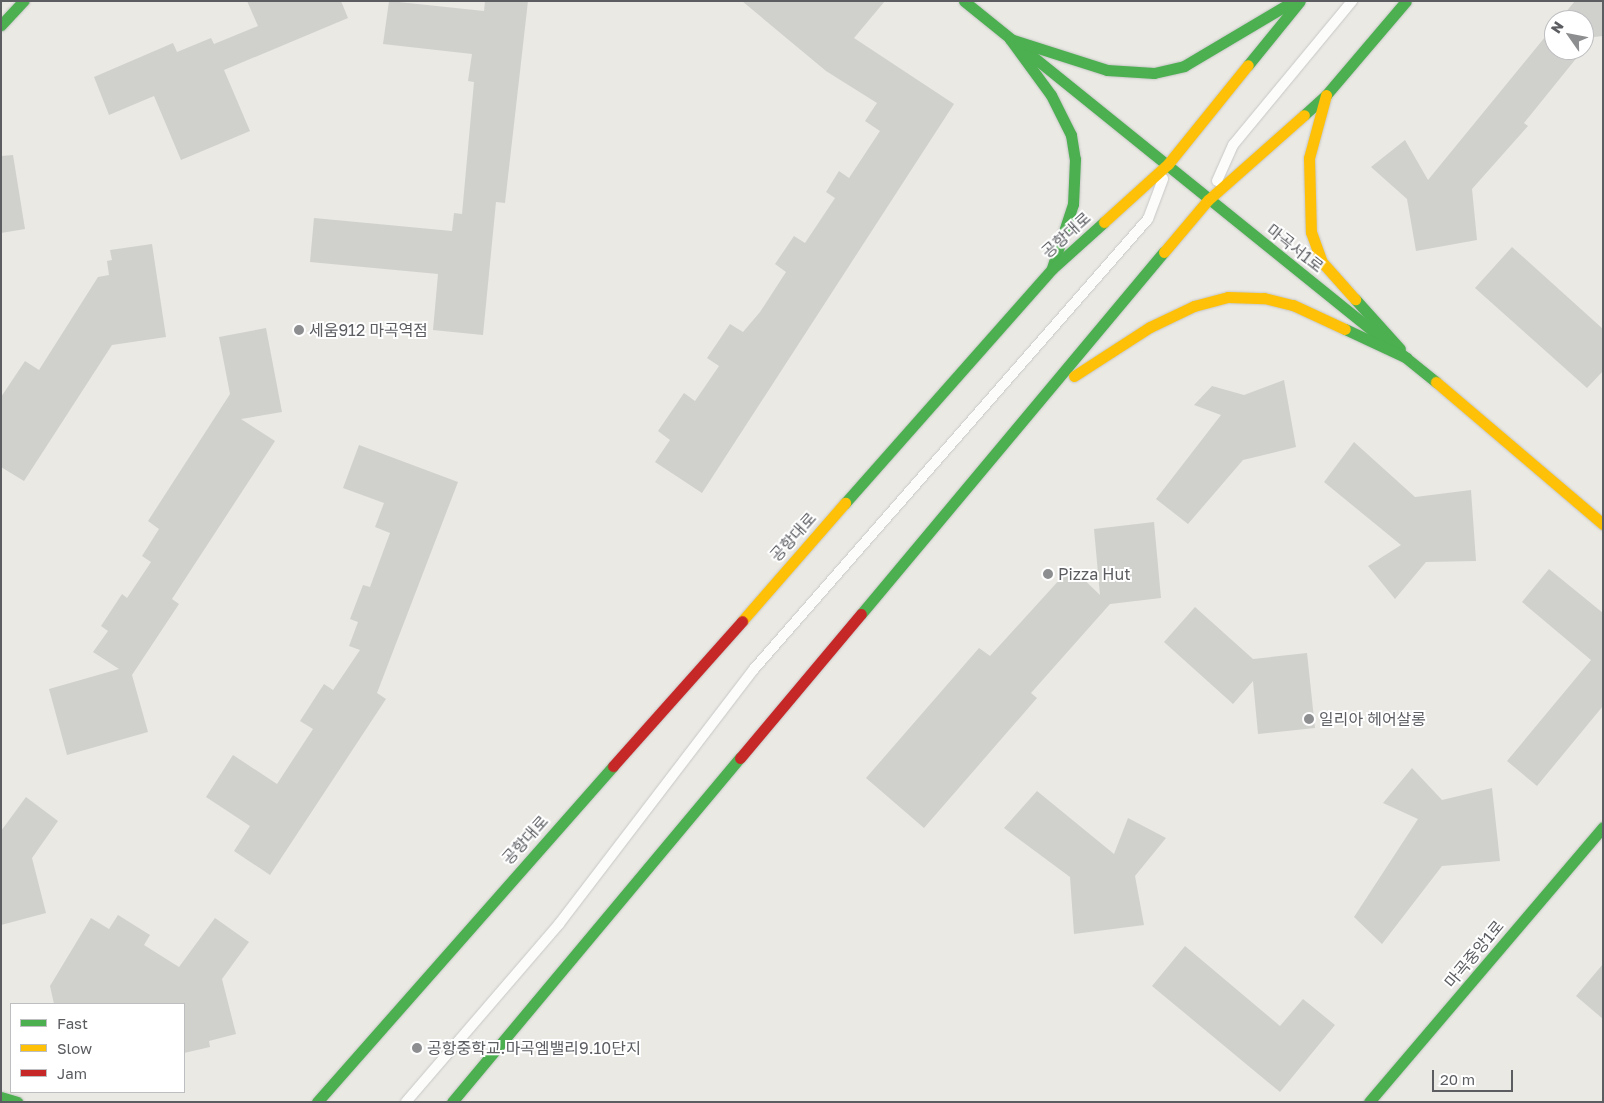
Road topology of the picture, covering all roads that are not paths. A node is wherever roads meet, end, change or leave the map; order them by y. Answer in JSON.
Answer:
{"nodes":[{"id":1,"x":23,"y":1,"type":"edge"},
{"id":2,"x":964,"y":1,"type":"edge"},
{"id":3,"x":1293,"y":1,"type":"edge"},
{"id":4,"x":1300,"y":1,"type":"edge"},
{"id":5,"x":1352,"y":1,"type":"edge"},
{"id":6,"x":1406,"y":1,"type":"edge"},
{"id":7,"x":1,"y":25,"type":"edge"},
{"id":8,"x":1010,"y":39,"type":"junction"},
{"id":9,"x":1326,"y":96,"type":"junction"},
{"id":10,"x":1168,"y":164,"type":"junction"},
{"id":11,"x":1208,"y":200,"type":"junction"},
{"id":12,"x":1052,"y":269,"type":"junction"},
{"id":13,"x":1407,"y":358,"type":"junction"},
{"id":14,"x":1051,"y":391,"type":"junction"},
{"id":15,"x":1603,"y":524,"type":"edge"},
{"id":16,"x":1603,"y":827,"type":"edge"},
{"id":17,"x":1,"y":1097,"type":"edge"},
{"id":18,"x":320,"y":1098,"type":"edge"},
{"id":19,"x":17,"y":1102,"type":"edge"},
{"id":20,"x":309,"y":1102,"type":"edge"},
{"id":21,"x":406,"y":1102,"type":"edge"},
{"id":22,"x":452,"y":1102,"type":"edge"},
{"id":23,"x":1369,"y":1102,"type":"edge"}],
"edges":[{"from":1,"to":7,"type":"main road"},
{"from":2,"to":8,"type":"main road","name":"마곡서1로"},
{"from":3,"to":8,"type":"main road"},
{"from":4,"to":10,"type":"main road","name":"공항대로"},
{"from":5,"to":11,"type":"lane"},
{"from":6,"to":9,"type":"main road"},
{"from":8,"to":10,"type":"main road","name":"마곡서1로"},
{"from":8,"to":12,"type":"main road"},
{"from":9,"to":11,"type":"main road"},
{"from":9,"to":13,"type":"main road"},
{"from":10,"to":11,"type":"main road","name":"마곡서1로"},
{"from":10,"to":12,"type":"main road","name":"공항대로"},
{"from":10,"to":21,"type":"lane"},
{"from":11,"to":13,"type":"main road","name":"마곡서1로"},
{"from":11,"to":14,"type":"main road"},
{"from":12,"to":18,"type":"main road","name":"공항대로"},
{"from":13,"to":14,"type":"main road"},
{"from":13,"to":15,"type":"main road","name":"마곡서1로"},
{"from":14,"to":22,"type":"main road"},
{"from":16,"to":23,"type":"main road","name":"마곡중앙1로"},
{"from":17,"to":19,"type":"main road"},
{"from":18,"to":20,"type":"main road","name":"공항대로"}]}
